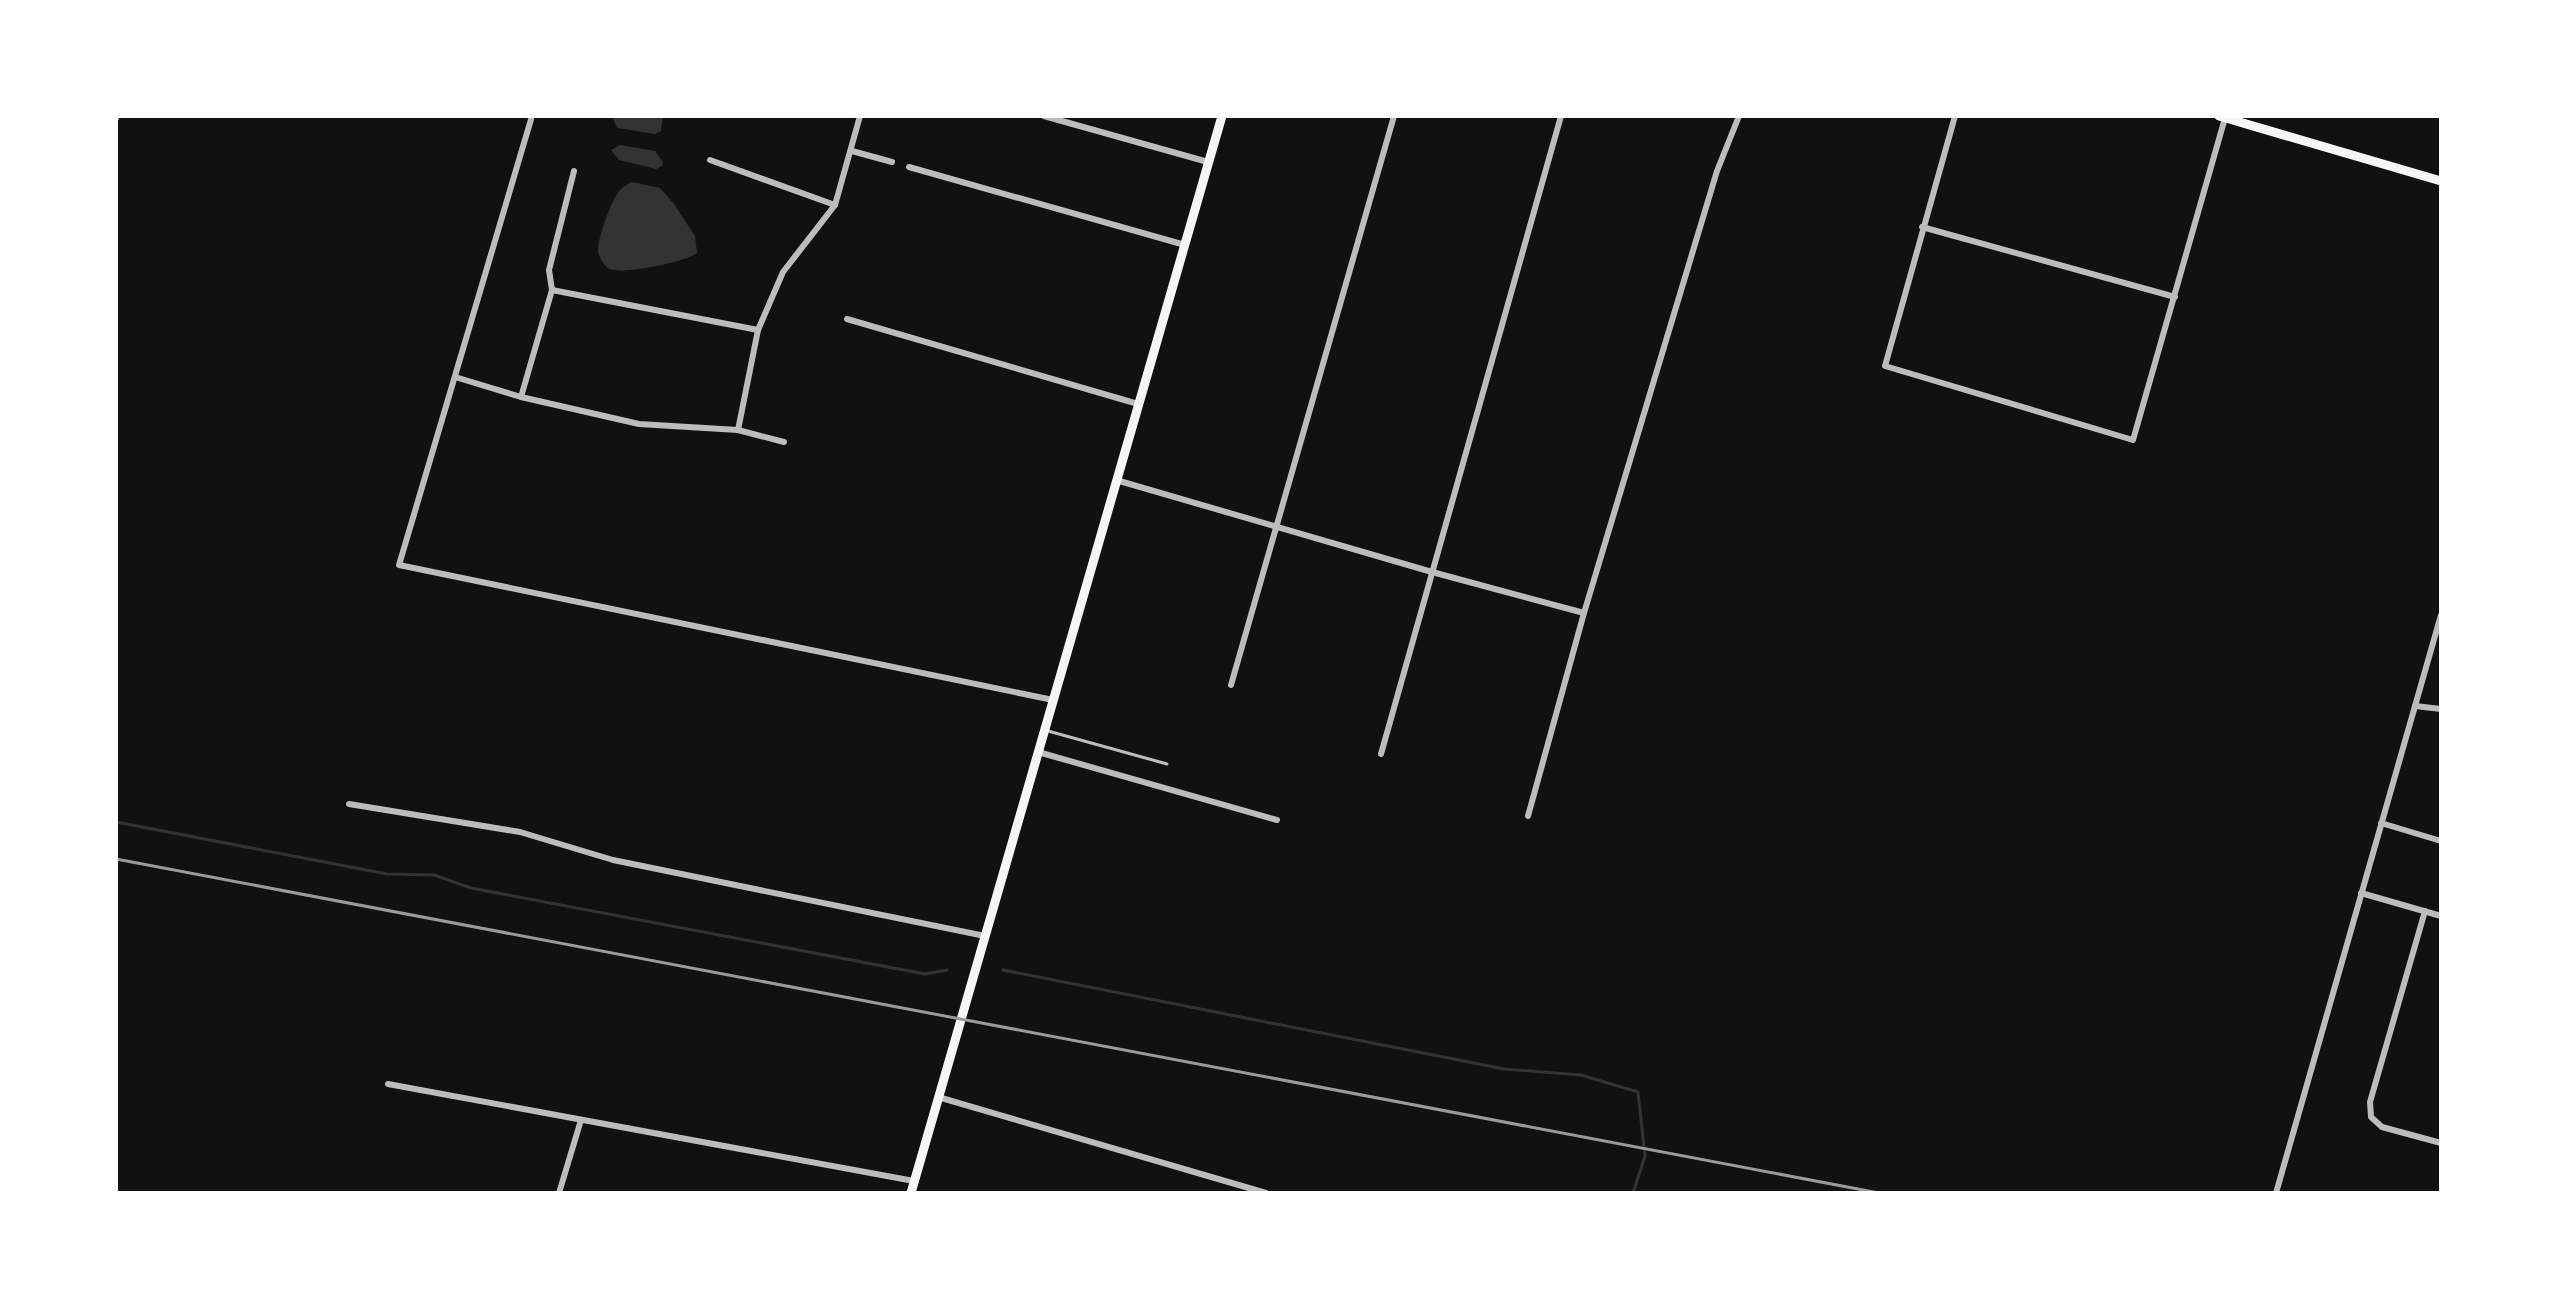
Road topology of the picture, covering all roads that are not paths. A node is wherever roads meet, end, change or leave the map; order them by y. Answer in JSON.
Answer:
{"nodes":[{"id":1,"x":532,"y":116,"type":"edge"},
{"id":2,"x":860,"y":116,"type":"edge"},
{"id":3,"x":1044,"y":116,"type":"edge"},
{"id":4,"x":1222,"y":116,"type":"edge"},
{"id":5,"x":1394,"y":116,"type":"edge"},
{"id":6,"x":1561,"y":116,"type":"edge"},
{"id":7,"x":1739,"y":116,"type":"edge"},
{"id":8,"x":1955,"y":116,"type":"edge"},
{"id":9,"x":2222,"y":117,"type":"edge"},
{"id":10,"x":852,"y":151,"type":"junction"},
{"id":11,"x":710,"y":160,"type":"dead end"},
{"id":12,"x":892,"y":162,"type":"dead end"},
{"id":13,"x":1208,"y":162,"type":"junction"},
{"id":14,"x":909,"y":167,"type":"dead end"},
{"id":15,"x":574,"y":171,"type":"dead end"},
{"id":16,"x":2441,"y":181,"type":"edge"},
{"id":17,"x":835,"y":205,"type":"junction"},
{"id":18,"x":1922,"y":227,"type":"junction"},
{"id":19,"x":1185,"y":245,"type":"junction"},
{"id":20,"x":552,"y":290,"type":"junction"},
{"id":21,"x":2175,"y":297,"type":"junction"},
{"id":22,"x":847,"y":319,"type":"dead end"},
{"id":23,"x":758,"y":330,"type":"junction"},
{"id":24,"x":455,"y":377,"type":"junction"},
{"id":25,"x":521,"y":397,"type":"junction"},
{"id":26,"x":1138,"y":404,"type":"junction"},
{"id":27,"x":738,"y":430,"type":"junction"},
{"id":28,"x":784,"y":442,"type":"dead end"},
{"id":29,"x":1116,"y":480,"type":"junction"},
{"id":30,"x":1275,"y":527,"type":"junction"},
{"id":31,"x":1432,"y":572,"type":"junction"},
{"id":32,"x":1584,"y":613,"type":"junction"},
{"id":33,"x":2441,"y":615,"type":"edge"},
{"id":34,"x":1231,"y":685,"type":"dead end"},
{"id":35,"x":1053,"y":700,"type":"junction"},
{"id":36,"x":2415,"y":706,"type":"junction"},
{"id":37,"x":2441,"y":709,"type":"edge"},
{"id":38,"x":1044,"y":730,"type":"junction"},
{"id":39,"x":1038,"y":751,"type":"junction"},
{"id":40,"x":1381,"y":754,"type":"dead end"},
{"id":41,"x":1167,"y":764,"type":"dead end"},
{"id":42,"x":349,"y":804,"type":"dead end"},
{"id":43,"x":1528,"y":816,"type":"dead end"},
{"id":44,"x":1277,"y":820,"type":"dead end"},
{"id":45,"x":2381,"y":823,"type":"junction"},
{"id":46,"x":2441,"y":841,"type":"edge"},
{"id":47,"x":2361,"y":893,"type":"junction"},
{"id":48,"x":2425,"y":911,"type":"junction"},
{"id":49,"x":2441,"y":916,"type":"edge"},
{"id":50,"x":985,"y":936,"type":"junction"},
{"id":51,"x":388,"y":1084,"type":"dead end"},
{"id":52,"x":938,"y":1097,"type":"junction"},
{"id":53,"x":581,"y":1120,"type":"junction"},
{"id":54,"x":2441,"y":1143,"type":"edge"},
{"id":55,"x":914,"y":1181,"type":"junction"},
{"id":56,"x":559,"y":1193,"type":"edge"},
{"id":57,"x":911,"y":1193,"type":"edge"},
{"id":58,"x":1266,"y":1193,"type":"edge"},
{"id":59,"x":2276,"y":1193,"type":"edge"}],
"edges":[{"from":1,"to":24,"type":"street"},
{"from":2,"to":10,"type":"street"},
{"from":3,"to":13,"type":"street"},
{"from":4,"to":13,"type":"main road"},
{"from":5,"to":30,"type":"street"},
{"from":6,"to":31,"type":"street"},
{"from":7,"to":32,"type":"street"},
{"from":8,"to":18,"type":"street"},
{"from":9,"to":16,"type":"main road"},
{"from":9,"to":21,"type":"street"},
{"from":10,"to":12,"type":"street"},
{"from":10,"to":17,"type":"street"},
{"from":11,"to":17,"type":"street"},
{"from":13,"to":19,"type":"main road"},
{"from":14,"to":19,"type":"street"},
{"from":15,"to":20,"type":"street"},
{"from":17,"to":23,"type":"street"},
{"from":18,"to":21,"type":"street"},
{"from":18,"to":21,"type":"street"},
{"from":19,"to":26,"type":"main road"},
{"from":20,"to":23,"type":"street"},
{"from":20,"to":25,"type":"street"},
{"from":22,"to":26,"type":"street"},
{"from":23,"to":27,"type":"street"},
{"from":24,"to":25,"type":"street"},
{"from":24,"to":35,"type":"street"},
{"from":25,"to":27,"type":"street"},
{"from":26,"to":29,"type":"main road"},
{"from":27,"to":28,"type":"street"},
{"from":29,"to":30,"type":"street"},
{"from":29,"to":35,"type":"main road"},
{"from":30,"to":31,"type":"street"},
{"from":30,"to":34,"type":"street"},
{"from":31,"to":32,"type":"street"},
{"from":31,"to":40,"type":"street"},
{"from":32,"to":43,"type":"street"},
{"from":33,"to":36,"type":"street"},
{"from":35,"to":38,"type":"main road"},
{"from":36,"to":37,"type":"street"},
{"from":36,"to":45,"type":"street"},
{"from":38,"to":39,"type":"main road"},
{"from":38,"to":41,"type":"lane"},
{"from":39,"to":44,"type":"street"},
{"from":39,"to":50,"type":"main road"},
{"from":42,"to":50,"type":"street"},
{"from":45,"to":46,"type":"street"},
{"from":45,"to":47,"type":"street"},
{"from":47,"to":48,"type":"street"},
{"from":47,"to":59,"type":"street"},
{"from":48,"to":49,"type":"street"},
{"from":48,"to":54,"type":"street"},
{"from":50,"to":52,"type":"main road"},
{"from":51,"to":53,"type":"street"},
{"from":52,"to":55,"type":"main road"},
{"from":52,"to":58,"type":"street"},
{"from":53,"to":55,"type":"street"},
{"from":53,"to":56,"type":"street"},
{"from":55,"to":57,"type":"main road"}]}
